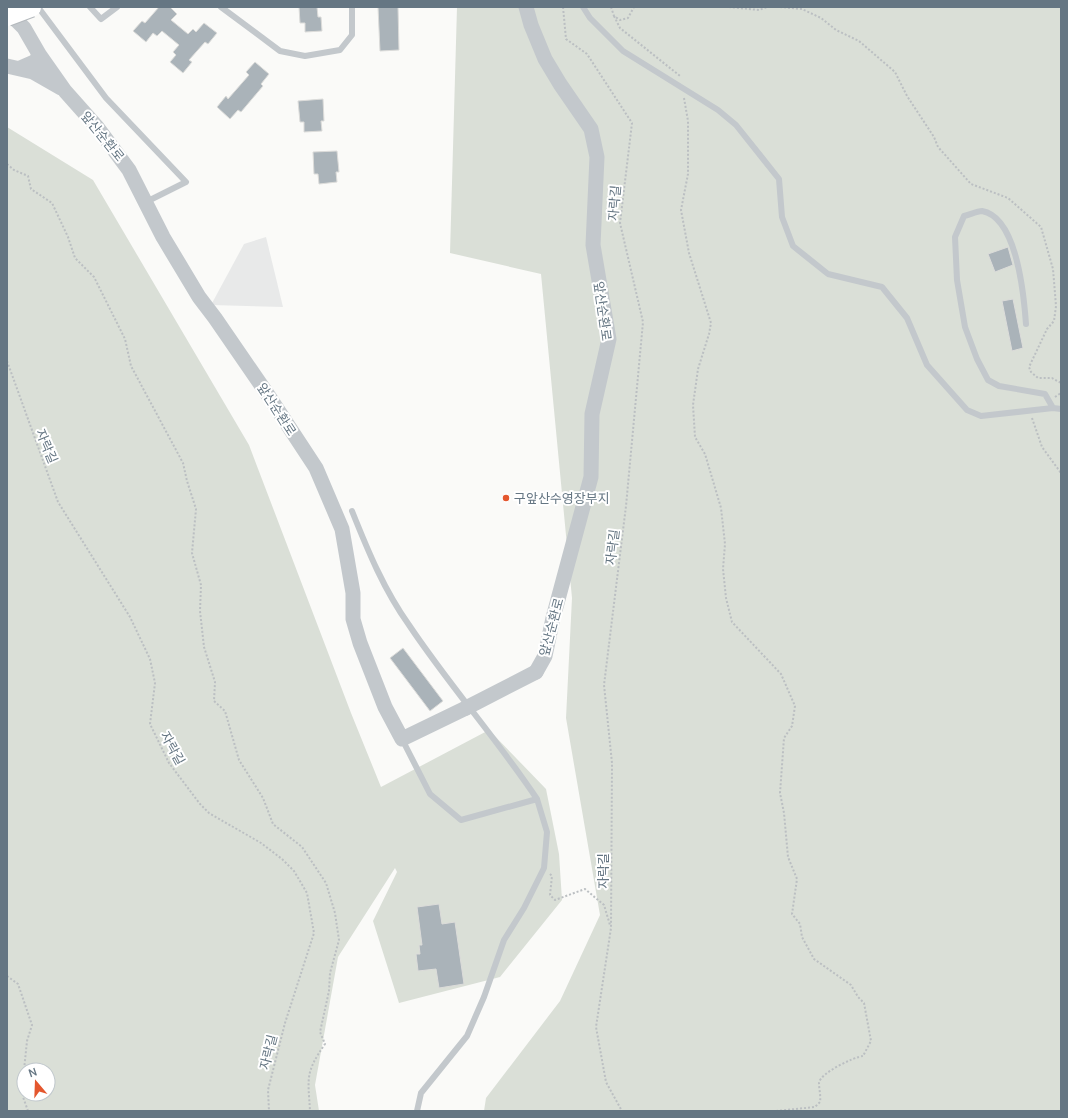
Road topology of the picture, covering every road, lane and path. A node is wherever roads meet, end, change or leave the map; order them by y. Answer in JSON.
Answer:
{"nodes":[{"id":1,"x":23,"y":7,"type":"edge"},
{"id":2,"x":31,"y":7,"type":"edge"},
{"id":3,"x":38,"y":7,"type":"edge"},
{"id":4,"x":90,"y":7,"type":"edge"},
{"id":5,"x":116,"y":7,"type":"edge"},
{"id":6,"x":221,"y":7,"type":"edge"},
{"id":7,"x":352,"y":7,"type":"edge"},
{"id":8,"x":526,"y":7,"type":"edge"},
{"id":9,"x":563,"y":7,"type":"edge"},
{"id":10,"x":583,"y":7,"type":"edge"},
{"id":11,"x":611,"y":7,"type":"edge"},
{"id":12,"x":634,"y":7,"type":"edge"},
{"id":13,"x":650,"y":7,"type":"edge"},
{"id":14,"x":662,"y":7,"type":"edge"},
{"id":15,"x":729,"y":7,"type":"edge"},
{"id":16,"x":767,"y":7,"type":"edge"},
{"id":17,"x":780,"y":7,"type":"edge"},
{"id":18,"x":7,"y":11,"type":"edge"},
{"id":19,"x":7,"y":16,"type":"edge"},
{"id":20,"x":614,"y":16,"type":"junction"},
{"id":21,"x":48,"y":22,"type":"junction"},
{"id":22,"x":39,"y":54,"type":"junction"},
{"id":23,"x":14,"y":67,"type":"edge"},
{"id":24,"x":682,"y":89,"type":"junction"},
{"id":25,"x":65,"y":91,"type":"junction"},
{"id":26,"x":7,"y":164,"type":"edge"},
{"id":27,"x":145,"y":203,"type":"junction"},
{"id":28,"x":1026,"y":324,"type":"dead end"},
{"id":29,"x":7,"y":361,"type":"edge"},
{"id":30,"x":1061,"y":383,"type":"edge"},
{"id":31,"x":1053,"y":408,"type":"junction"},
{"id":32,"x":1061,"y":409,"type":"edge"},
{"id":33,"x":1030,"y":410,"type":"junction"},
{"id":34,"x":1061,"y":473,"type":"edge"},
{"id":35,"x":352,"y":511,"type":"dead end"},
{"id":36,"x":402,"y":739,"type":"junction"},
{"id":37,"x":537,"y":799,"type":"junction"},
{"id":38,"x":544,"y":868,"type":"junction"},
{"id":39,"x":611,"y":928,"type":"junction"},
{"id":40,"x":7,"y":976,"type":"edge"},
{"id":41,"x":25,"y":1062,"type":"edge"},
{"id":42,"x":269,"y":1111,"type":"edge"},
{"id":43,"x":310,"y":1111,"type":"edge"},
{"id":44,"x":417,"y":1111,"type":"edge"},
{"id":45,"x":622,"y":1111,"type":"edge"},
{"id":46,"x":776,"y":1111,"type":"edge"}],
"edges":[{"from":1,"to":21,"type":"lane"},
{"from":2,"to":19,"type":"highway","bridge":true},
{"from":3,"to":21,"type":"lane"},
{"from":4,"to":5,"type":"lane"},
{"from":6,"to":7,"type":"lane"},
{"from":8,"to":36,"type":"street","name":"앞산순환로","bridge":true},
{"from":9,"to":39,"type":"path","name":"자락길"},
{"from":10,"to":24,"type":"lane"},
{"from":11,"to":20,"type":"path"},
{"from":12,"to":20,"type":"path"},
{"from":13,"to":14,"type":"path"},
{"from":15,"to":16,"type":"path"},
{"from":17,"to":30,"type":"path"},
{"from":18,"to":22,"type":"street","name":"앞산순환로"},
{"from":20,"to":24,"type":"path"},
{"from":21,"to":27,"type":"lane"},
{"from":22,"to":23,"type":"street"},
{"from":22,"to":25,"type":"street","name":"앞산순환로"},
{"from":23,"to":25,"type":"street"},
{"from":24,"to":33,"type":"lane"},
{"from":24,"to":46,"type":"path"},
{"from":25,"to":27,"type":"street","name":"앞산순환로"},
{"from":26,"to":43,"type":"path"},
{"from":27,"to":36,"type":"street","name":"앞산순환로"},
{"from":28,"to":31,"type":"lane"},
{"from":29,"to":42,"type":"path","name":"자락길"},
{"from":31,"to":32,"type":"lane"},
{"from":31,"to":33,"type":"lane"},
{"from":33,"to":34,"type":"path"},
{"from":35,"to":37,"type":"lane"},
{"from":36,"to":37,"type":"lane"},
{"from":37,"to":38,"type":"lane"},
{"from":38,"to":39,"type":"path"},
{"from":38,"to":44,"type":"lane"},
{"from":39,"to":45,"type":"path","name":"자락길"},
{"from":40,"to":41,"type":"path"}]}
